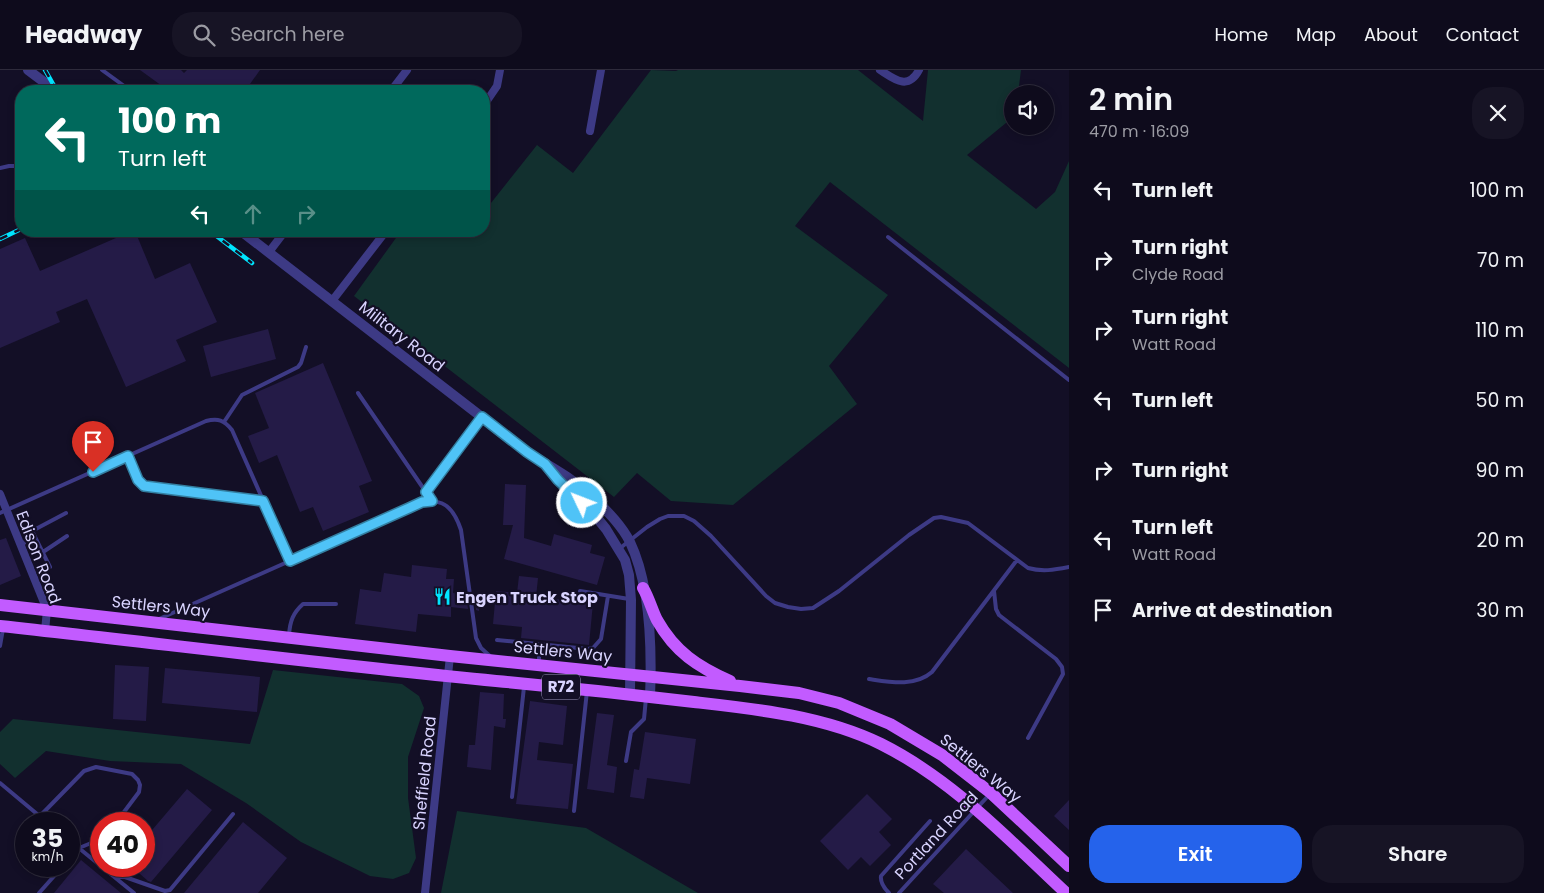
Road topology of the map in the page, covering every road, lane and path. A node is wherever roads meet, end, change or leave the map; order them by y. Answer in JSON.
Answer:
{"nodes":[{"id":1,"x":28,"y":70,"type":"edge"},
{"id":2,"x":102,"y":70,"type":"edge"},
{"id":3,"x":407,"y":70,"type":"edge"},
{"id":4,"x":500,"y":70,"type":"edge"},
{"id":5,"x":601,"y":70,"type":"edge"},
{"id":6,"x":880,"y":70,"type":"edge"},
{"id":7,"x":919,"y":70,"type":"edge"},
{"id":8,"x":48,"y":85,"type":"edge"},
{"id":9,"x":123,"y":85,"type":"edge"},
{"id":10,"x":396,"y":85,"type":"edge"},
{"id":11,"x":490,"y":96,"type":"edge"},
{"id":12,"x":590,"y":131,"type":"dead end"},
{"id":13,"x":15,"y":166,"type":"edge"},
{"id":14,"x":0,"y":168,"type":"edge"},
{"id":15,"x":249,"y":237,"type":"edge"},
{"id":16,"x":280,"y":237,"type":"edge"},
{"id":17,"x":381,"y":237,"type":"edge"},
{"id":18,"x":888,"y":237,"type":"dead end"},
{"id":19,"x":269,"y":252,"type":"junction"},
{"id":20,"x":332,"y":301,"type":"junction"},
{"id":21,"x":306,"y":347,"type":"dead end"},
{"id":22,"x":1069,"y":380,"type":"edge"},
{"id":23,"x":358,"y":393,"type":"dead end"},
{"id":24,"x":482,"y":417,"type":"junction"},
{"id":25,"x":224,"y":422,"type":"junction"},
{"id":26,"x":128,"y":456,"type":"junction"},
{"id":27,"x":545,"y":464,"type":"junction"},
{"id":28,"x":426,"y":492,"type":"junction"},
{"id":29,"x":0,"y":494,"type":"edge"},
{"id":30,"x":263,"y":501,"type":"junction"},
{"id":31,"x":432,"y":501,"type":"junction"},
{"id":32,"x":4,"y":512,"type":"edge"},
{"id":33,"x":66,"y":513,"type":"dead end"},
{"id":34,"x":32,"y":531,"type":"junction"},
{"id":35,"x":66,"y":536,"type":"dead end"},
{"id":36,"x":629,"y":540,"type":"junction"},
{"id":37,"x":22,"y":546,"type":"junction"},
{"id":38,"x":619,"y":549,"type":"junction"},
{"id":39,"x":42,"y":552,"type":"junction"},
{"id":40,"x":1017,"y":560,"type":"junction"},
{"id":41,"x":290,"y":561,"type":"junction"},
{"id":42,"x":50,"y":567,"type":"dead end"},
{"id":43,"x":1069,"y":567,"type":"edge"},
{"id":44,"x":643,"y":588,"type":"junction"},
{"id":45,"x":580,"y":591,"type":"dead end"},
{"id":46,"x":994,"y":591,"type":"junction"},
{"id":47,"x":608,"y":596,"type":"junction"},
{"id":48,"x":632,"y":600,"type":"junction"},
{"id":49,"x":336,"y":604,"type":"dead end"},
{"id":50,"x":0,"y":605,"type":"edge"},
{"id":51,"x":47,"y":610,"type":"junction"},
{"id":52,"x":152,"y":622,"type":"junction"},
{"id":53,"x":2,"y":626,"type":"edge"},
{"id":54,"x":45,"y":631,"type":"junction"},
{"id":55,"x":288,"y":637,"type":"junction"},
{"id":56,"x":497,"y":640,"type":"dead end"},
{"id":57,"x":539,"y":644,"type":"junction"},
{"id":58,"x":0,"y":646,"type":"edge"},
{"id":59,"x":450,"y":656,"type":"junction"},
{"id":60,"x":493,"y":659,"type":"junction"},
{"id":61,"x":539,"y":664,"type":"junction"},
{"id":62,"x":631,"y":675,"type":"junction"},
{"id":63,"x":448,"y":676,"type":"junction"},
{"id":64,"x":651,"y":676,"type":"junction"},
{"id":65,"x":869,"y":679,"type":"dead end"},
{"id":66,"x":525,"y":684,"type":"junction"},
{"id":67,"x":740,"y":686,"type":"junction"},
{"id":68,"x":587,"y":690,"type":"junction"},
{"id":69,"x":630,"y":694,"type":"junction"},
{"id":70,"x":648,"y":696,"type":"junction"},
{"id":71,"x":1028,"y":738,"type":"dead end"},
{"id":72,"x":626,"y":761,"type":"dead end"},
{"id":73,"x":0,"y":783,"type":"edge"},
{"id":74,"x":991,"y":793,"type":"junction"},
{"id":75,"x":512,"y":796,"type":"dead end"},
{"id":76,"x":976,"y":809,"type":"junction"},
{"id":77,"x":574,"y":811,"type":"dead end"},
{"id":78,"x":35,"y":812,"type":"edge"},
{"id":79,"x":44,"y":812,"type":"edge"},
{"id":80,"x":124,"y":812,"type":"edge"},
{"id":81,"x":233,"y":814,"type":"dead end"},
{"id":82,"x":930,"y":821,"type":"dead end"},
{"id":83,"x":80,"y":849,"type":"edge"},
{"id":84,"x":90,"y":857,"type":"edge"},
{"id":85,"x":1069,"y":866,"type":"edge"},
{"id":86,"x":54,"y":877,"type":"edge"},
{"id":87,"x":114,"y":877,"type":"edge"},
{"id":88,"x":125,"y":877,"type":"edge"},
{"id":89,"x":39,"y":893,"type":"edge"},
{"id":90,"x":134,"y":893,"type":"edge"},
{"id":91,"x":425,"y":893,"type":"edge"},
{"id":92,"x":889,"y":893,"type":"edge"},
{"id":93,"x":899,"y":893,"type":"edge"},
{"id":94,"x":1066,"y":893,"type":"edge"}],
"edges":[{"from":1,"to":8,"type":"street"},
{"from":2,"to":9,"type":"lane"},
{"from":3,"to":10,"type":"street"},
{"from":4,"to":11,"type":"street"},
{"from":5,"to":12,"type":"street"},
{"from":6,"to":7,"type":"street"},
{"from":13,"to":14,"type":"lane"},
{"from":15,"to":19,"type":"street","name":"Military Road"},
{"from":16,"to":19,"type":"street"},
{"from":17,"to":20,"type":"street"},
{"from":18,"to":22,"type":"lane"},
{"from":19,"to":20,"type":"street","name":"Military Road"},
{"from":20,"to":24,"type":"street","name":"Military Road"},
{"from":21,"to":25,"type":"lane"},
{"from":23,"to":28,"type":"lane"},
{"from":24,"to":27,"type":"street","name":"Military Road"},
{"from":24,"to":28,"type":"lane"},
{"from":25,"to":26,"type":"lane"},
{"from":25,"to":30,"type":"lane"},
{"from":26,"to":30,"type":"lane"},
{"from":26,"to":32,"type":"lane"},
{"from":27,"to":36,"type":"street","name":"Military Road"},
{"from":27,"to":38,"type":"street","name":"Military Road"},
{"from":28,"to":31,"type":"lane"},
{"from":29,"to":32,"type":"street","name":"Edison Road"},
{"from":30,"to":41,"type":"lane"},
{"from":31,"to":41,"type":"lane"},
{"from":31,"to":60,"type":"lane"},
{"from":32,"to":37,"type":"street","name":"Edison Road"},
{"from":33,"to":34,"type":"lane"},
{"from":34,"to":37,"type":"lane"},
{"from":34,"to":39,"type":"lane"},
{"from":35,"to":39,"type":"lane"},
{"from":36,"to":38,"type":"lane"},
{"from":36,"to":40,"type":"lane"},
{"from":36,"to":44,"type":"street","name":"Military Road"},
{"from":37,"to":51,"type":"street","name":"Edison Road"},
{"from":38,"to":48,"type":"street","name":"Military Road"},
{"from":39,"to":42,"type":"lane"},
{"from":40,"to":43,"type":"lane"},
{"from":40,"to":46,"type":"lane"},
{"from":41,"to":52,"type":"lane"},
{"from":44,"to":64,"type":"street","name":"Military Road"},
{"from":44,"to":67,"type":"main road"},
{"from":45,"to":47,"type":"lane"},
{"from":46,"to":65,"type":"lane"},
{"from":46,"to":71,"type":"lane"},
{"from":47,"to":48,"type":"lane"},
{"from":47,"to":57,"type":"lane"},
{"from":48,"to":62,"type":"street","name":"Military Road"},
{"from":49,"to":55,"type":"lane"},
{"from":50,"to":51,"type":"main road","name":"Settlers Way","number":"R72"},
{"from":51,"to":52,"type":"main road","name":"Settlers Way","number":"R72"},
{"from":51,"to":54,"type":"street","name":"Edison Road"},
{"from":52,"to":55,"type":"main road","name":"Settlers Way","number":"R72"},
{"from":53,"to":54,"type":"main road","number":"R72"},
{"from":53,"to":58,"type":"lane"},
{"from":54,"to":63,"type":"main road","number":"R72"},
{"from":55,"to":59,"type":"main road","name":"Settlers Way","number":"R72"},
{"from":56,"to":57,"type":"lane"},
{"from":57,"to":61,"type":"lane"},
{"from":59,"to":60,"type":"main road","name":"Settlers Way","number":"R72"},
{"from":59,"to":63,"type":"street","name":"Sheffield Road"},
{"from":60,"to":61,"type":"main road","name":"Settlers Way","number":"R72"},
{"from":61,"to":62,"type":"main road","name":"Settlers Way","number":"R72"},
{"from":62,"to":64,"type":"main road","name":"Settlers Way","number":"R72"},
{"from":62,"to":69,"type":"street","name":"Military Road"},
{"from":63,"to":66,"type":"main road","number":"R72"},
{"from":63,"to":91,"type":"street","name":"Sheffield Road"},
{"from":64,"to":67,"type":"main road","name":"Settlers Way","number":"R72"},
{"from":64,"to":70,"type":"street","name":"Military Road"},
{"from":66,"to":68,"type":"main road","number":"R72"},
{"from":66,"to":75,"type":"lane"},
{"from":67,"to":74,"type":"main road","name":"Settlers Way","number":"R72"},
{"from":68,"to":69,"type":"main road","number":"R72"},
{"from":68,"to":77,"type":"lane"},
{"from":69,"to":70,"type":"main road","number":"R72"},
{"from":70,"to":72,"type":"lane"},
{"from":70,"to":76,"type":"main road","number":"R72"},
{"from":73,"to":78,"type":"lane"},
{"from":74,"to":76,"type":"lane","name":"Portland Road"},
{"from":74,"to":85,"type":"main road","name":"Settlers Way","number":"R72"},
{"from":76,"to":93,"type":"lane","name":"Portland Road"},
{"from":76,"to":94,"type":"main road","number":"R72"},
{"from":79,"to":80,"type":"lane"},
{"from":81,"to":88,"type":"lane"},
{"from":82,"to":92,"type":"lane"},
{"from":83,"to":84,"type":"lane"},
{"from":86,"to":89,"type":"lane"},
{"from":87,"to":90,"type":"lane"}]}
